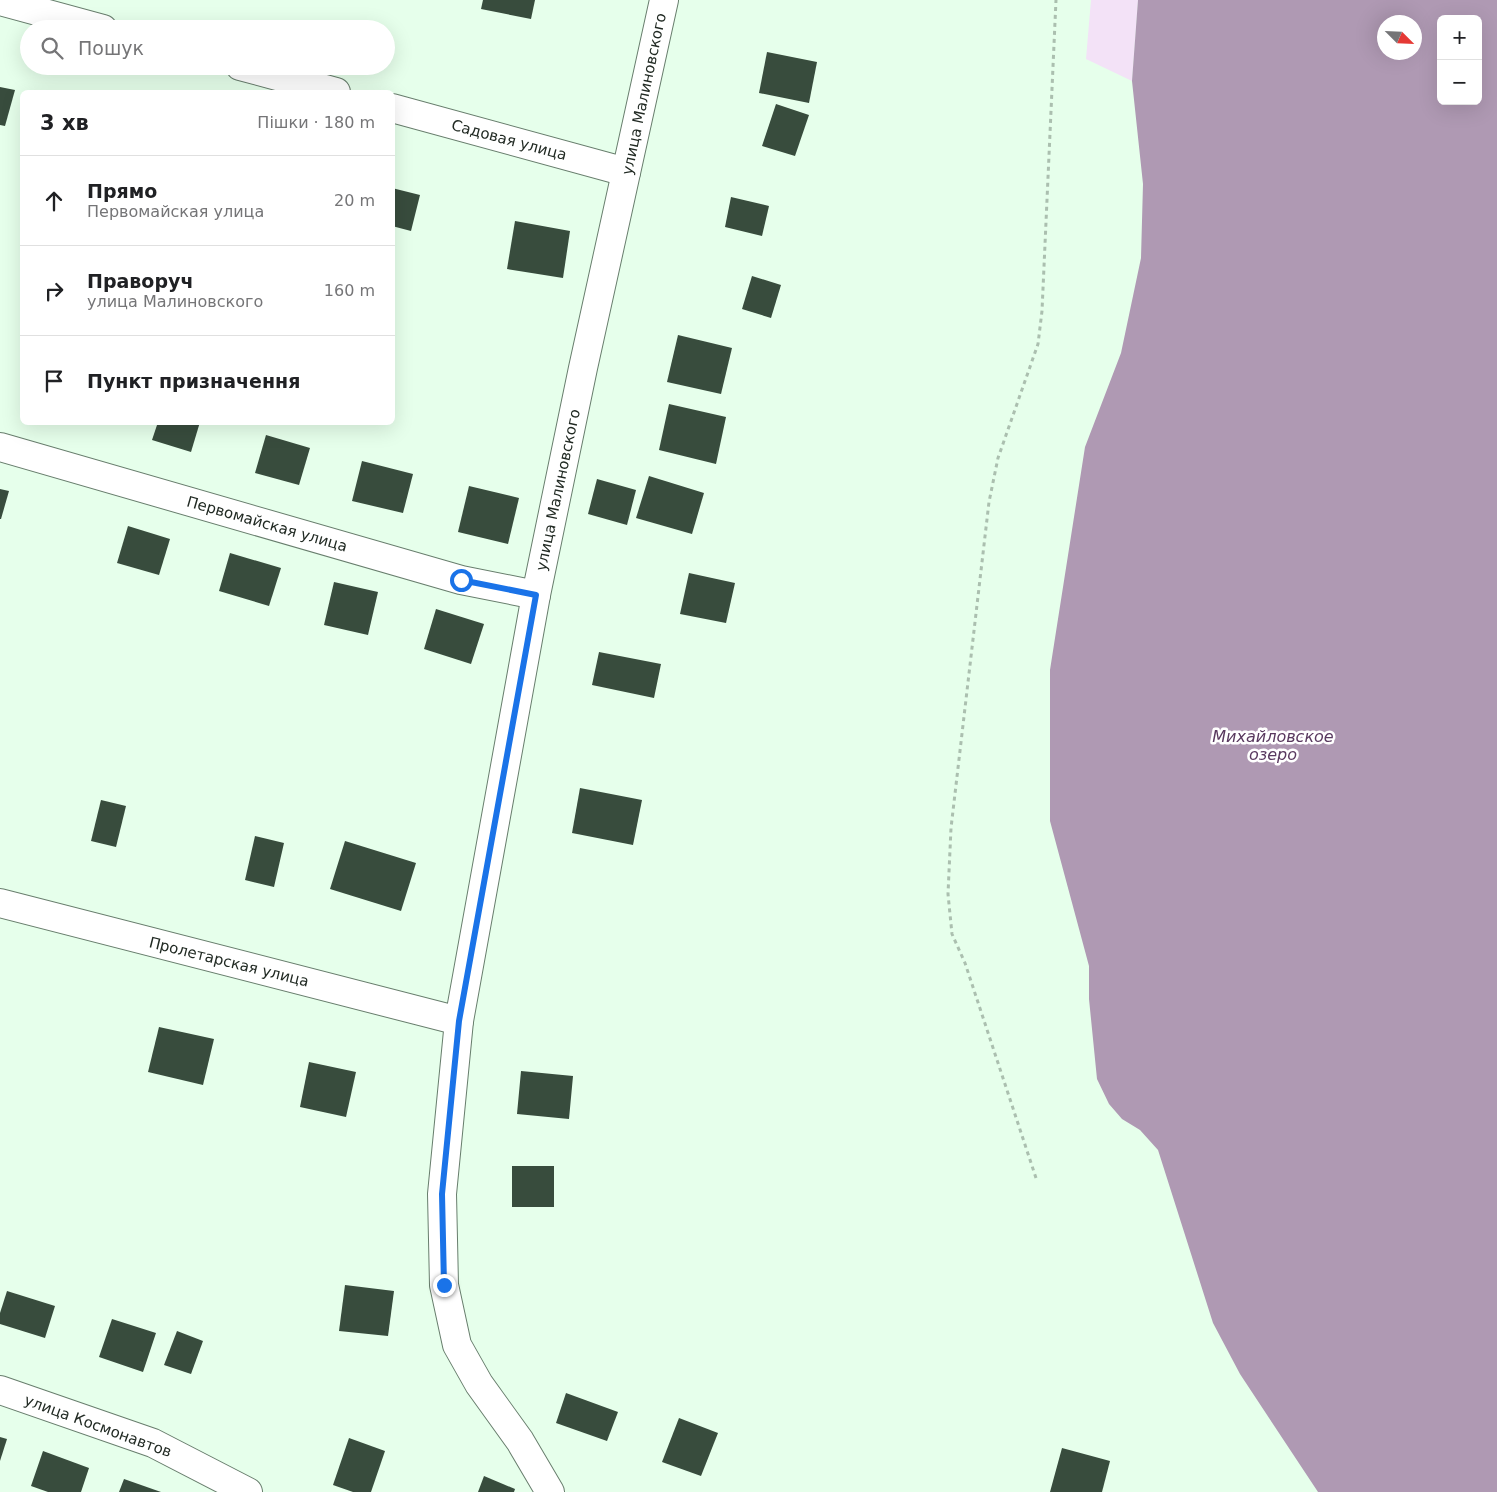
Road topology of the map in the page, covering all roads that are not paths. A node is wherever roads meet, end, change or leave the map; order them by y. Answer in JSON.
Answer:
{"nodes":[{"id":1,"x":0,"y":0,"type":"edge"},
{"id":2,"x":664,"y":0,"type":"edge"},
{"id":3,"x":71,"y":20,"type":"edge"},
{"id":4,"x":273,"y":75,"type":"edge"},
{"id":5,"x":329,"y":90,"type":"edge"},
{"id":6,"x":395,"y":109,"type":"edge"},
{"id":7,"x":626,"y":172,"type":"junction"},
{"id":8,"x":0,"y":447,"type":"edge"},
{"id":9,"x":536,"y":595,"type":"junction"},
{"id":10,"x":0,"y":903,"type":"edge"},
{"id":11,"x":459,"y":1021,"type":"junction"},
{"id":12,"x":0,"y":1390,"type":"edge"},
{"id":13,"x":248,"y":1492,"type":"edge"},
{"id":14,"x":550,"y":1492,"type":"edge"}],
"edges":[{"from":1,"to":3,"type":"street"},
{"from":2,"to":7,"type":"street","name":"улица Малиновского"},
{"from":4,"to":5,"type":"street"},
{"from":6,"to":7,"type":"street","name":"Садовая улица"},
{"from":7,"to":9,"type":"street","name":"улица Малиновского"},
{"from":8,"to":9,"type":"street","name":"Первомайская улица"},
{"from":9,"to":11,"type":"street","name":"улица Малиновского"},
{"from":10,"to":11,"type":"street","name":"Пролетарская улица"},
{"from":11,"to":14,"type":"street","name":"улица Малиновского"},
{"from":12,"to":13,"type":"street","name":"улица Космонавтов"}]}
